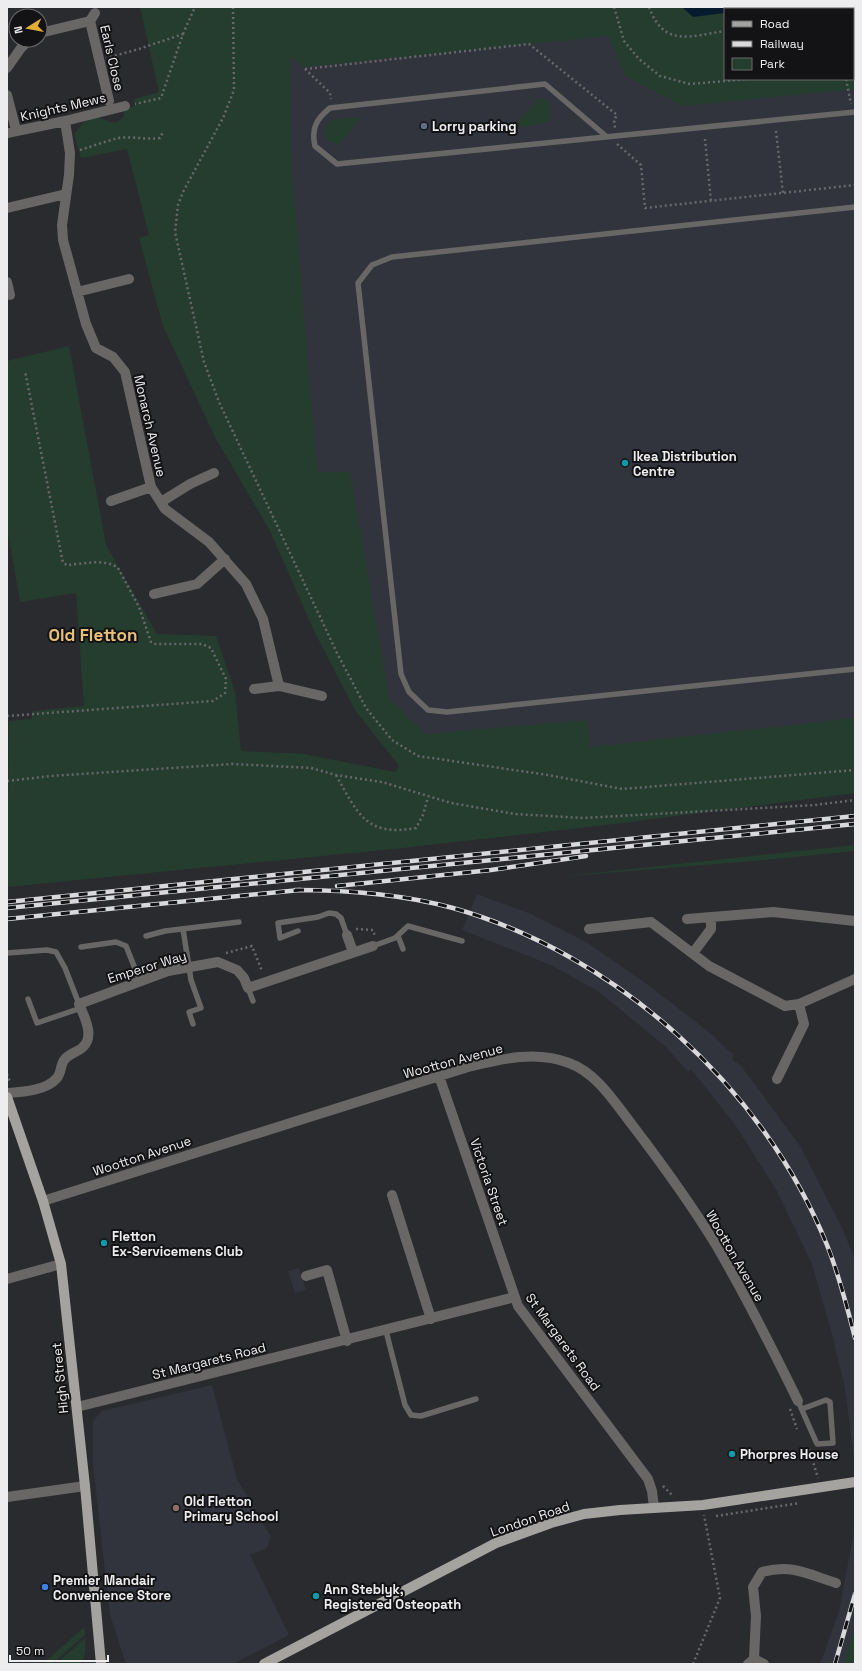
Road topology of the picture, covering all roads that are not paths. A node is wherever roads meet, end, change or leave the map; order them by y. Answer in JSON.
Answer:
{"nodes":[{"id":1,"x":93,"y":14,"type":"edge"},
{"id":2,"x":48,"y":30,"type":"edge"},
{"id":3,"x":21,"y":48,"type":"edge"},
{"id":4,"x":7,"y":68,"type":"edge"},
{"id":5,"x":7,"y":95,"type":"edge"},
{"id":6,"x":109,"y":101,"type":"dead end"},
{"id":7,"x":124,"y":106,"type":"road end"},
{"id":8,"x":854,"y":112,"type":"edge"},
{"id":9,"x":65,"y":121,"type":"junction"},
{"id":10,"x":11,"y":132,"type":"edge"},
{"id":11,"x":607,"y":137,"type":"junction"},
{"id":12,"x":66,"y":194,"type":"junction"},
{"id":13,"x":855,"y":207,"type":"edge"},
{"id":14,"x":7,"y":208,"type":"edge"},
{"id":15,"x":129,"y":279,"type":"dead end"},
{"id":16,"x":7,"y":282,"type":"edge"},
{"id":17,"x":77,"y":292,"type":"junction"},
{"id":18,"x":10,"y":295,"type":"dead end"},
{"id":19,"x":214,"y":472,"type":"dead end"},
{"id":20,"x":151,"y":487,"type":"junction"},
{"id":21,"x":111,"y":501,"type":"dead end"},
{"id":22,"x":161,"y":502,"type":"junction"},
{"id":23,"x":225,"y":559,"type":"junction"},
{"id":24,"x":154,"y":594,"type":"dead end"},
{"id":25,"x":855,"y":669,"type":"edge"},
{"id":26,"x":279,"y":686,"type":"junction"},
{"id":27,"x":254,"y":689,"type":"dead end"},
{"id":28,"x":322,"y":696,"type":"dead end"},
{"id":29,"x":711,"y":917,"type":"junction"},
{"id":30,"x":687,"y":920,"type":"dead end"},
{"id":31,"x":855,"y":921,"type":"edge"},
{"id":32,"x":239,"y":922,"type":"dead end"},
{"id":33,"x":183,"y":929,"type":"junction"},
{"id":34,"x":589,"y":929,"type":"dead end"},
{"id":35,"x":298,"y":931,"type":"dead end"},
{"id":36,"x":346,"y":933,"type":"joint"},
{"id":37,"x":146,"y":936,"type":"dead end"},
{"id":38,"x":398,"y":936,"type":"junction"},
{"id":39,"x":462,"y":940,"type":"dead end"},
{"id":40,"x":376,"y":945,"type":"joint"},
{"id":41,"x":81,"y":947,"type":"dead end"},
{"id":42,"x":403,"y":950,"type":"dead end"},
{"id":43,"x":353,"y":952,"type":"junction"},
{"id":44,"x":693,"y":953,"type":"junction"},
{"id":45,"x":7,"y":954,"type":"edge"},
{"id":46,"x":189,"y":966,"type":"junction"},
{"id":47,"x":855,"y":979,"type":"edge"},
{"id":48,"x":140,"y":981,"type":"junction"},
{"id":49,"x":248,"y":988,"type":"junction"},
{"id":50,"x":28,"y":999,"type":"dead end"},
{"id":51,"x":253,"y":1000,"type":"dead end"},
{"id":52,"x":799,"y":1004,"type":"junction"},
{"id":53,"x":80,"y":1006,"type":"junction"},
{"id":54,"x":193,"y":1024,"type":"dead end"},
{"id":55,"x":439,"y":1076,"type":"junction"},
{"id":56,"x":777,"y":1079,"type":"dead end"},
{"id":57,"x":7,"y":1093,"type":"edge"},
{"id":58,"x":7,"y":1097,"type":"edge"},
{"id":59,"x":392,"y":1195,"type":"dead end"},
{"id":60,"x":43,"y":1202,"type":"junction"},
{"id":61,"x":61,"y":1264,"type":"junction"},
{"id":62,"x":306,"y":1276,"type":"dead end"},
{"id":63,"x":7,"y":1279,"type":"edge"},
{"id":64,"x":515,"y":1297,"type":"junction"},
{"id":65,"x":431,"y":1319,"type":"junction"},
{"id":66,"x":386,"y":1330,"type":"junction"},
{"id":67,"x":347,"y":1340,"type":"junction"},
{"id":68,"x":476,"y":1399,"type":"dead end"},
{"id":69,"x":800,"y":1405,"type":"junction"},
{"id":70,"x":77,"y":1407,"type":"junction"},
{"id":71,"x":855,"y":1482,"type":"edge"},
{"id":72,"x":85,"y":1486,"type":"junction"},
{"id":73,"x":7,"y":1497,"type":"edge"},
{"id":74,"x":654,"y":1507,"type":"junction"},
{"id":75,"x":94,"y":1582,"type":"junction"},
{"id":76,"x":836,"y":1583,"type":"dead end"},
{"id":77,"x":71,"y":1584,"type":"dead end"},
{"id":78,"x":751,"y":1662,"type":"edge"},
{"id":79,"x":101,"y":1664,"type":"edge"},
{"id":80,"x":264,"y":1664,"type":"edge"},
{"id":81,"x":764,"y":1664,"type":"edge"}],
"edges":[{"from":1,"to":2,"type":"street","name":"Earls Close"},
{"from":1,"to":6,"type":"street","name":"Earls Close"},
{"from":3,"to":4,"type":"street"},
{"from":5,"to":10,"type":"street"},
{"from":7,"to":9,"type":"street","name":"Knights Mews"},
{"from":8,"to":11,"type":"lane"},
{"from":9,"to":10,"type":"street","name":"Knights Mews"},
{"from":9,"to":12,"type":"street","name":"Monarch Avenue"},
{"from":11,"to":11,"type":"lane"},
{"from":12,"to":14,"type":"street"},
{"from":12,"to":17,"type":"street","name":"Monarch Avenue"},
{"from":13,"to":25,"type":"lane"},
{"from":15,"to":17,"type":"street"},
{"from":16,"to":18,"type":"street"},
{"from":17,"to":20,"type":"street","name":"Monarch Avenue"},
{"from":19,"to":22,"type":"street"},
{"from":20,"to":21,"type":"street"},
{"from":20,"to":22,"type":"street","name":"Monarch Avenue"},
{"from":22,"to":23,"type":"street","name":"Monarch Avenue"},
{"from":23,"to":24,"type":"street"},
{"from":23,"to":26,"type":"street","name":"Monarch Avenue"},
{"from":26,"to":27,"type":"street"},
{"from":26,"to":28,"type":"street"},
{"from":29,"to":30,"type":"street"},
{"from":29,"to":31,"type":"street"},
{"from":29,"to":44,"type":"street"},
{"from":32,"to":33,"type":"lane"},
{"from":33,"to":37,"type":"lane"},
{"from":33,"to":46,"type":"lane"},
{"from":34,"to":44,"type":"street"},
{"from":35,"to":36,"type":"lane"},
{"from":36,"to":43,"type":"street"},
{"from":38,"to":39,"type":"lane"},
{"from":38,"to":40,"type":"lane"},
{"from":38,"to":42,"type":"lane"},
{"from":40,"to":43,"type":"street"},
{"from":41,"to":48,"type":"lane"},
{"from":43,"to":49,"type":"street"},
{"from":44,"to":52,"type":"street"},
{"from":45,"to":53,"type":"lane"},
{"from":46,"to":48,"type":"street","name":"Emperor Way"},
{"from":46,"to":49,"type":"street","name":"Emperor Way"},
{"from":46,"to":54,"type":"lane"},
{"from":47,"to":52,"type":"street"},
{"from":48,"to":53,"type":"street","name":"Emperor Way"},
{"from":49,"to":51,"type":"lane"},
{"from":50,"to":53,"type":"lane"},
{"from":52,"to":56,"type":"street"},
{"from":53,"to":57,"type":"street"},
{"from":55,"to":60,"type":"street","name":"Wootton Avenue"},
{"from":55,"to":64,"type":"street","name":"Victoria Street"},
{"from":55,"to":69,"type":"street","name":"Wootton Avenue"},
{"from":58,"to":60,"type":"main road","name":"High Street"},
{"from":59,"to":65,"type":"street"},
{"from":60,"to":61,"type":"main road","name":"High Street"},
{"from":61,"to":63,"type":"street"},
{"from":61,"to":70,"type":"main road","name":"High Street"},
{"from":62,"to":67,"type":"street"},
{"from":64,"to":65,"type":"street","name":"St Margarets Road"},
{"from":64,"to":74,"type":"street","name":"St Margarets Road"},
{"from":65,"to":66,"type":"street","name":"St Margarets Road"},
{"from":66,"to":67,"type":"street","name":"St Margarets Road"},
{"from":66,"to":68,"type":"lane"},
{"from":67,"to":70,"type":"street","name":"St Margarets Road"},
{"from":69,"to":69,"type":"lane"},
{"from":70,"to":72,"type":"main road","name":"High Street"},
{"from":71,"to":74,"type":"main road","name":"London Road"},
{"from":72,"to":73,"type":"street"},
{"from":72,"to":75,"type":"main road","name":"High Street"},
{"from":74,"to":80,"type":"main road","name":"London Road"},
{"from":75,"to":77,"type":"lane"},
{"from":75,"to":79,"type":"main road","name":"High Street"},
{"from":76,"to":78,"type":"street"},
{"from":78,"to":81,"type":"street"}]}
